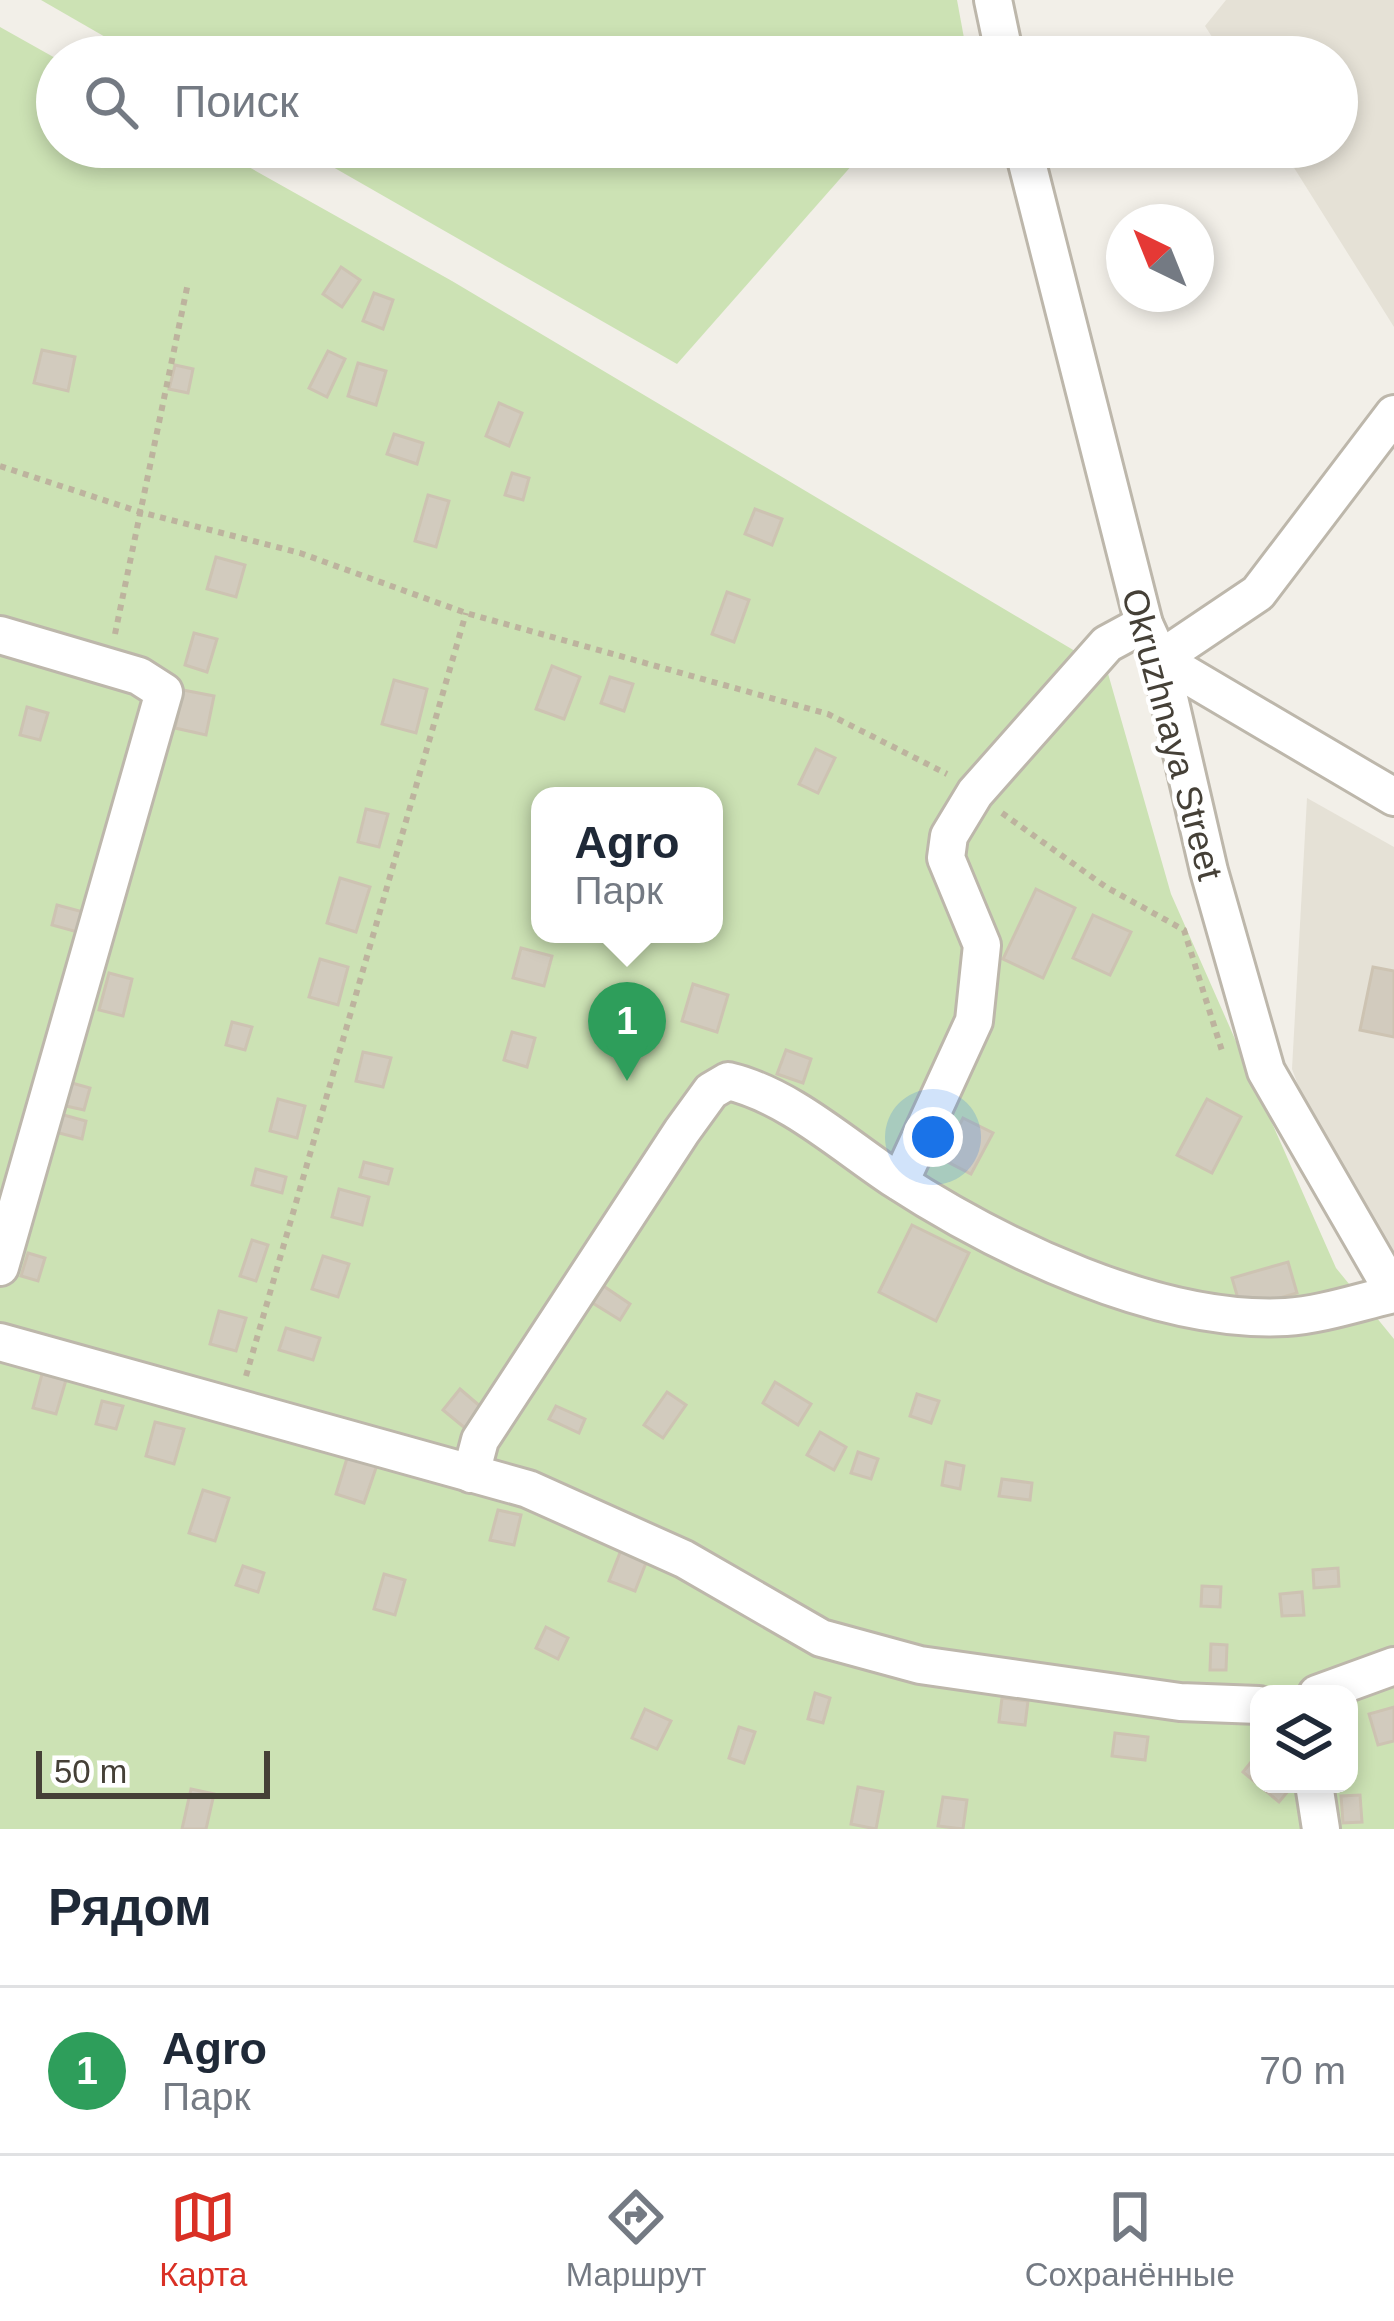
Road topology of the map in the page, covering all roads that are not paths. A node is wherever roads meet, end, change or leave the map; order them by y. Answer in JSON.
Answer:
{"nodes":[{"id":1,"x":993,"y":0,"type":"edge"},
{"id":2,"x":1001,"y":36,"type":"edge"},
{"id":3,"x":1028,"y":168,"type":"edge"},
{"id":4,"x":1394,"y":413,"type":"edge"},
{"id":5,"x":1144,"y":624,"type":"junction"},
{"id":6,"x":0,"y":634,"type":"edge"},
{"id":7,"x":1160,"y":659,"type":"junction"},
{"id":8,"x":1394,"y":796,"type":"edge"},
{"id":9,"x":900,"y":1182,"type":"junction"},
{"id":10,"x":0,"y":1267,"type":"edge"},
{"id":11,"x":1394,"y":1294,"type":"edge"},
{"id":12,"x":0,"y":1342,"type":"edge"},
{"id":13,"x":471,"y":1474,"type":"junction"},
{"id":14,"x":1394,"y":1666,"type":"edge"},
{"id":15,"x":1342,"y":1685,"type":"edge"},
{"id":16,"x":1250,"y":1705,"type":"edge"},
{"id":17,"x":1315,"y":1793,"type":"edge"},
{"id":18,"x":1321,"y":1829,"type":"edge"}],
"edges":[{"from":1,"to":2,"type":"street"},
{"from":3,"to":5,"type":"street","name":"Okruzhnaya Street"},
{"from":4,"to":7,"type":"street"},
{"from":5,"to":7,"type":"street","name":"Okruzhnaya Street"},
{"from":5,"to":9,"type":"street"},
{"from":6,"to":10,"type":"street"},
{"from":7,"to":8,"type":"street"},
{"from":7,"to":11,"type":"street","name":"Okruzhnaya Street"},
{"from":9,"to":11,"type":"street"},
{"from":9,"to":13,"type":"street"},
{"from":12,"to":13,"type":"street"},
{"from":13,"to":16,"type":"street"},
{"from":14,"to":15,"type":"street"},
{"from":17,"to":18,"type":"street"}]}
